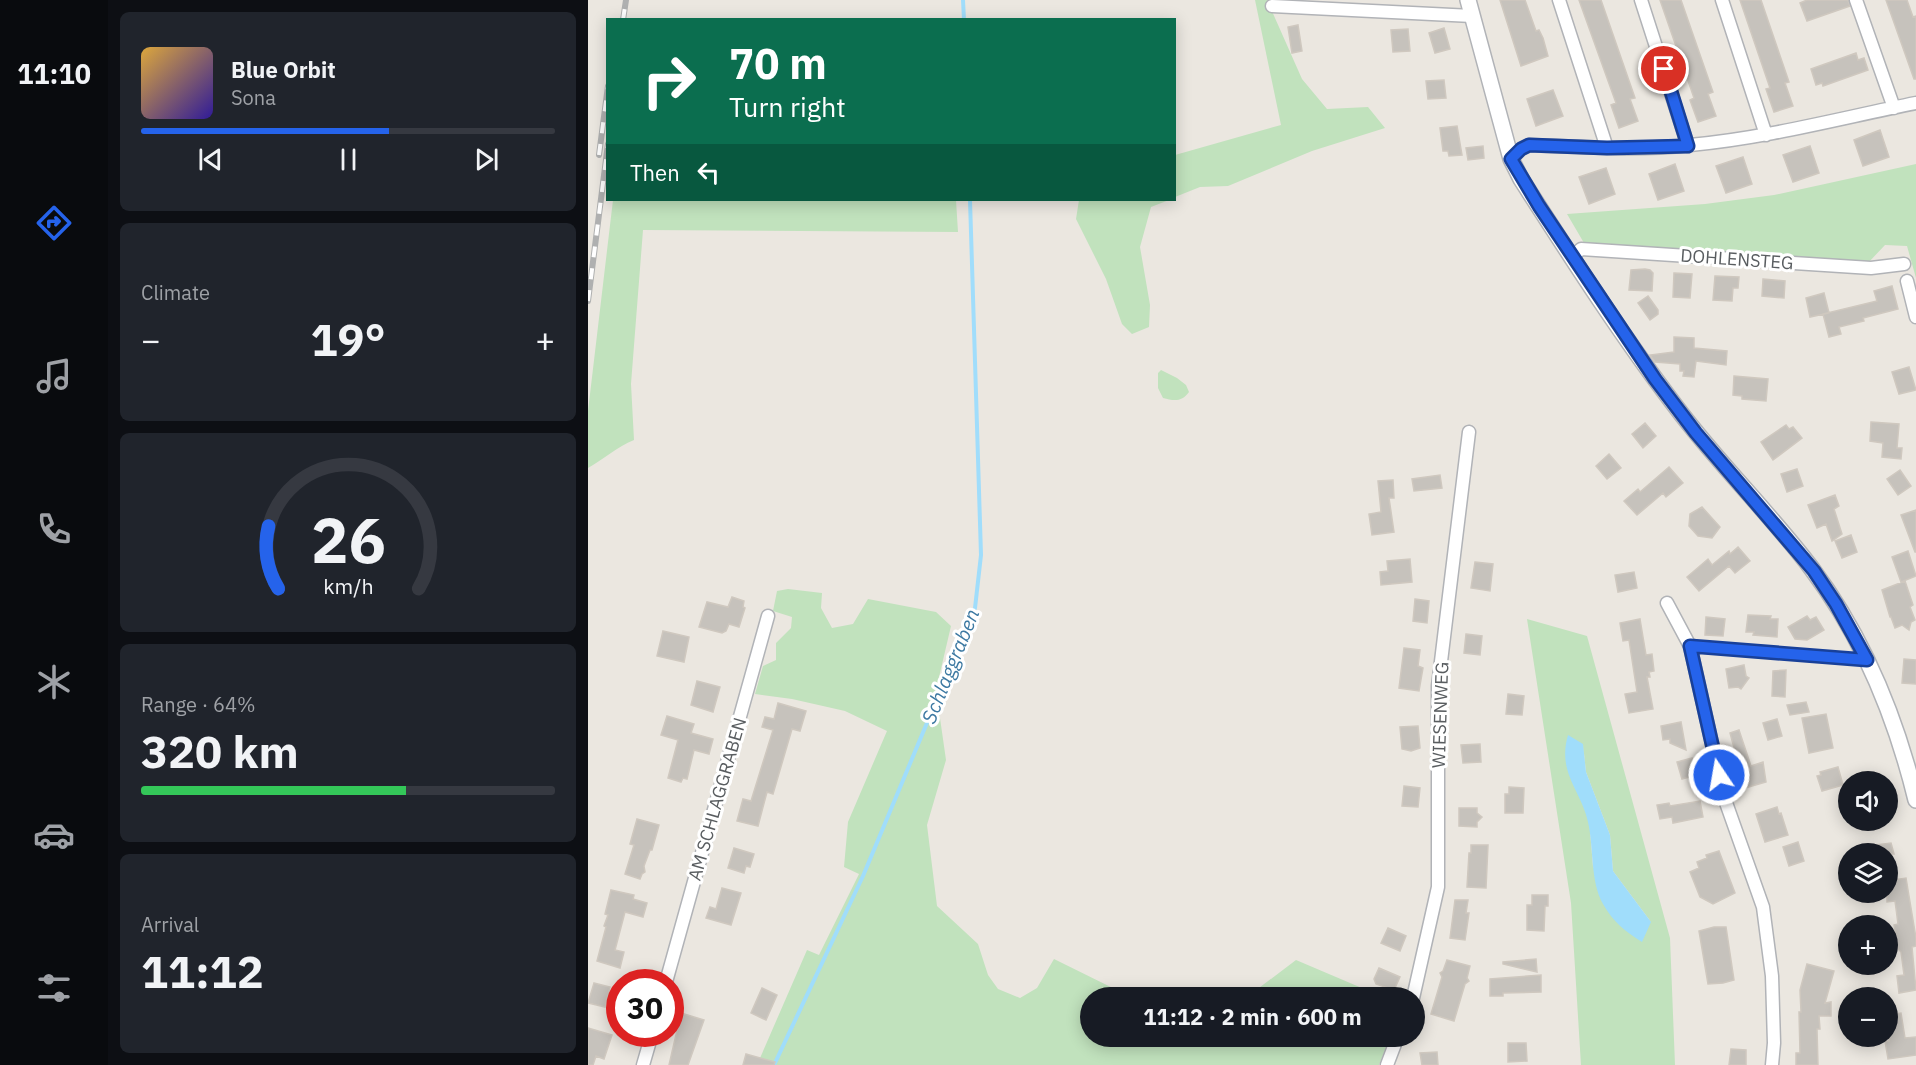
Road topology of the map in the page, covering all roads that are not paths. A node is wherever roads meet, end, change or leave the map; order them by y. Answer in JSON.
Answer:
{"nodes":[{"id":1,"x":1468,"y":0,"type":"edge"},
{"id":2,"x":1559,"y":0,"type":"edge"},
{"id":3,"x":1641,"y":0,"type":"edge"},
{"id":4,"x":1722,"y":0,"type":"edge"},
{"id":5,"x":1856,"y":0,"type":"edge"},
{"id":6,"x":1272,"y":6,"type":"dead end"},
{"id":7,"x":1472,"y":16,"type":"junction"},
{"id":8,"x":1916,"y":103,"type":"edge"},
{"id":9,"x":1894,"y":108,"type":"junction"},
{"id":10,"x":1766,"y":135,"type":"junction"},
{"id":11,"x":1688,"y":146,"type":"junction"},
{"id":12,"x":1607,"y":148,"type":"junction"},
{"id":13,"x":1511,"y":159,"type":"junction"},
{"id":14,"x":1572,"y":257,"type":"junction"},
{"id":15,"x":1904,"y":264,"type":"dead end"},
{"id":16,"x":1907,"y":281,"type":"dead end"},
{"id":17,"x":1916,"y":317,"type":"edge"},
{"id":18,"x":1469,"y":432,"type":"dead end"},
{"id":19,"x":1667,"y":603,"type":"dead end"},
{"id":20,"x":768,"y":616,"type":"dead end"},
{"id":21,"x":1690,"y":646,"type":"junction"},
{"id":22,"x":1867,"y":660,"type":"junction"},
{"id":23,"x":1916,"y":800,"type":"edge"},
{"id":24,"x":670,"y":969,"type":"edge"},
{"id":25,"x":1415,"y":987,"type":"edge"},
{"id":26,"x":648,"y":1047,"type":"edge"},
{"id":27,"x":1394,"y":1047,"type":"edge"},
{"id":28,"x":643,"y":1065,"type":"edge"},
{"id":29,"x":1387,"y":1065,"type":"edge"},
{"id":30,"x":1772,"y":1065,"type":"edge"}],
"edges":[{"from":1,"to":7,"type":"street"},
{"from":2,"to":12,"type":"street"},
{"from":3,"to":11,"type":"street"},
{"from":4,"to":10,"type":"street"},
{"from":5,"to":9,"type":"street"},
{"from":6,"to":7,"type":"street"},
{"from":7,"to":13,"type":"street"},
{"from":8,"to":9,"type":"street"},
{"from":9,"to":10,"type":"street"},
{"from":10,"to":11,"type":"street"},
{"from":11,"to":12,"type":"street"},
{"from":12,"to":13,"type":"street"},
{"from":13,"to":14,"type":"street"},
{"from":14,"to":15,"type":"street","name":"DOHLENSTEG"},
{"from":14,"to":22,"type":"street"},
{"from":16,"to":17,"type":"street"},
{"from":18,"to":25,"type":"street","name":"WIESENWEG"},
{"from":19,"to":21,"type":"street"},
{"from":20,"to":24,"type":"street","name":"AM SCHLAGGRABEN"},
{"from":21,"to":22,"type":"lane"},
{"from":21,"to":30,"type":"street"},
{"from":22,"to":23,"type":"street"},
{"from":26,"to":28,"type":"street"},
{"from":27,"to":29,"type":"street"}]}
